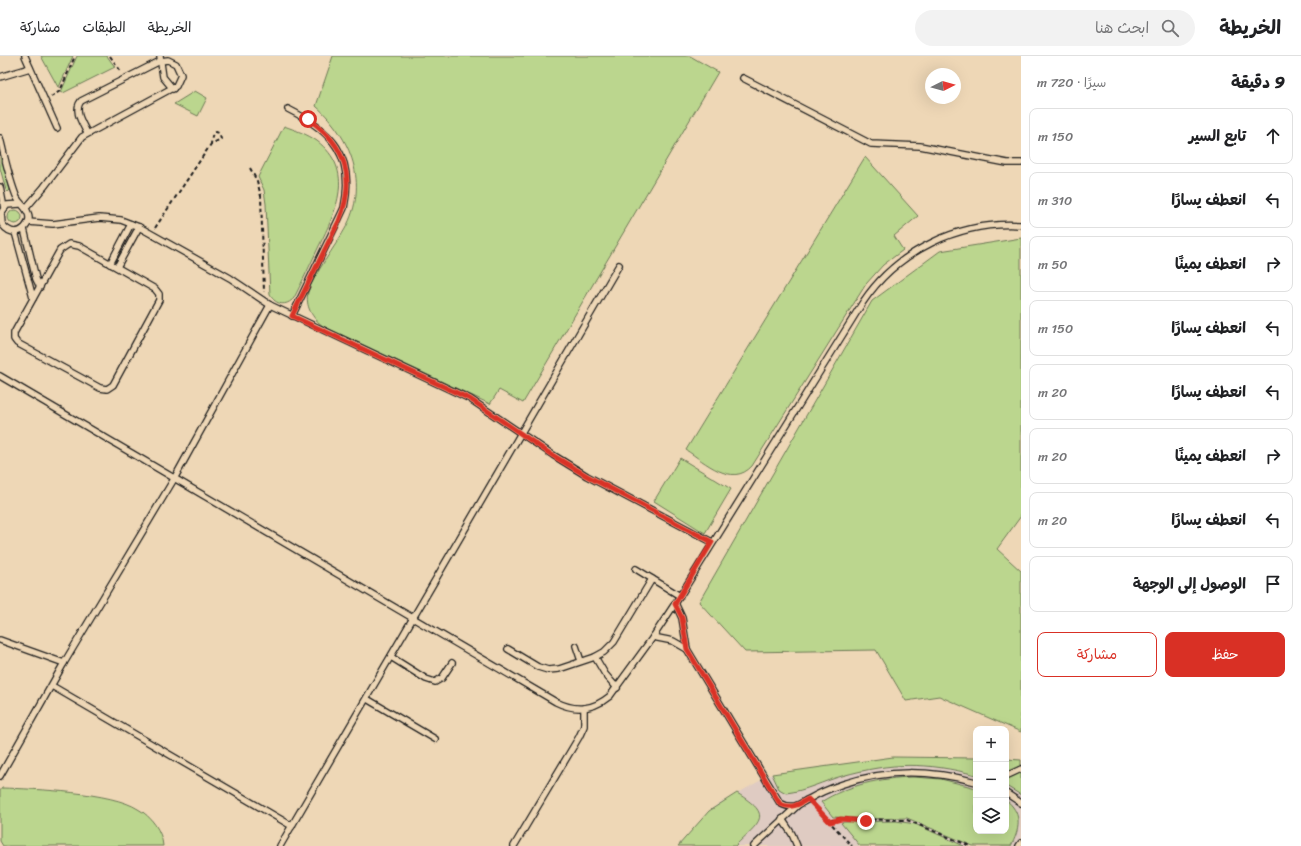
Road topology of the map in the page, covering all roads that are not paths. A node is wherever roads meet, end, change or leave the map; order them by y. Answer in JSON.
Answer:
{"nodes":[{"id":1,"x":25,"y":56,"type":"edge"},
{"id":2,"x":160,"y":59,"type":"edge"},
{"id":3,"x":30,"y":68,"type":"junction"},
{"id":4,"x":0,"y":77,"type":"edge"},
{"id":5,"x":743,"y":78,"type":"dead end"},
{"id":6,"x":173,"y":89,"type":"junction"},
{"id":7,"x":288,"y":109,"type":"dead end"},
{"id":8,"x":57,"y":128,"type":"dead end"},
{"id":9,"x":87,"y":133,"type":"junction"},
{"id":10,"x":0,"y":138,"type":"edge"},
{"id":11,"x":1021,"y":163,"type":"edge"},
{"id":12,"x":0,"y":187,"type":"edge"},
{"id":13,"x":20,"y":204,"type":"junction"},
{"id":14,"x":4,"y":208,"type":"junction"},
{"id":15,"x":26,"y":208,"type":"junction"},
{"id":16,"x":28,"y":222,"type":"junction"},
{"id":17,"x":131,"y":224,"type":"junction"},
{"id":18,"x":1021,"y":225,"type":"edge"},
{"id":19,"x":139,"y":227,"type":"junction"},
{"id":20,"x":6,"y":228,"type":"junction"},
{"id":21,"x":24,"y":229,"type":"junction"},
{"id":22,"x":0,"y":232,"type":"edge"},
{"id":23,"x":15,"y":232,"type":"junction"},
{"id":24,"x":110,"y":264,"type":"junction"},
{"id":25,"x":619,"y":265,"type":"dead end"},
{"id":26,"x":117,"y":268,"type":"junction"},
{"id":27,"x":40,"y":287,"type":"junction"},
{"id":28,"x":33,"y":298,"type":"junction"},
{"id":29,"x":270,"y":305,"type":"junction"},
{"id":30,"x":292,"y":316,"type":"junction"},
{"id":31,"x":0,"y":376,"type":"edge"},
{"id":32,"x":521,"y":434,"type":"junction"},
{"id":33,"x":174,"y":479,"type":"junction"},
{"id":34,"x":712,"y":542,"type":"junction"},
{"id":35,"x":636,"y":569,"type":"dead end"},
{"id":36,"x":652,"y":579,"type":"junction"},
{"id":37,"x":680,"y":596,"type":"junction"},
{"id":38,"x":675,"y":604,"type":"junction"},
{"id":39,"x":414,"y":618,"type":"junction"},
{"id":40,"x":653,"y":637,"type":"junction"},
{"id":41,"x":0,"y":640,"type":"edge"},
{"id":42,"x":576,"y":646,"type":"dead end"},
{"id":43,"x":508,"y":649,"type":"dead end"},
{"id":44,"x":687,"y":649,"type":"junction"},
{"id":45,"x":391,"y":657,"type":"junction"},
{"id":46,"x":595,"y":657,"type":"junction"},
{"id":47,"x":581,"y":661,"type":"junction"},
{"id":48,"x":64,"y":663,"type":"junction"},
{"id":49,"x":452,"y":663,"type":"dead end"},
{"id":50,"x":52,"y":686,"type":"junction"},
{"id":51,"x":617,"y":688,"type":"junction"},
{"id":52,"x":367,"y":699,"type":"junction"},
{"id":53,"x":584,"y":708,"type":"junction"},
{"id":54,"x":435,"y":739,"type":"dead end"},
{"id":55,"x":1021,"y":769,"type":"edge"},
{"id":56,"x":1009,"y":775,"type":"edge"},
{"id":57,"x":0,"y":776,"type":"edge"},
{"id":58,"x":973,"y":781,"type":"edge"},
{"id":59,"x":1009,"y":794,"type":"edge"},
{"id":60,"x":1021,"y":803,"type":"edge"},
{"id":61,"x":797,"y":806,"type":"junction"},
{"id":62,"x":782,"y":819,"type":"junction"},
{"id":63,"x":292,"y":826,"type":"junction"},
{"id":64,"x":1021,"y":843,"type":"edge"},
{"id":65,"x":280,"y":846,"type":"edge"},
{"id":66,"x":514,"y":846,"type":"edge"},
{"id":67,"x":754,"y":846,"type":"edge"},
{"id":68,"x":798,"y":846,"type":"edge"},
{"id":69,"x":1019,"y":846,"type":"edge"}],
"edges":[{"from":1,"to":3,"type":"lane"},
{"from":2,"to":6,"type":"lane"},
{"from":2,"to":6,"type":"lane"},
{"from":2,"to":9,"type":"lane"},
{"from":3,"to":4,"type":"lane"},
{"from":3,"to":8,"type":"lane"},
{"from":5,"to":11,"type":"lane"},
{"from":6,"to":9,"type":"lane"},
{"from":7,"to":30,"type":"lane"},
{"from":9,"to":15,"type":"lane"},
{"from":10,"to":13,"type":"lane"},
{"from":12,"to":14,"type":"lane"},
{"from":13,"to":14,"type":"lane"},
{"from":13,"to":15,"type":"lane"},
{"from":14,"to":20,"type":"lane"},
{"from":15,"to":16,"type":"lane"},
{"from":16,"to":17,"type":"lane"},
{"from":16,"to":21,"type":"lane"},
{"from":17,"to":19,"type":"lane"},
{"from":17,"to":24,"type":"lane"},
{"from":18,"to":34,"type":"lane"},
{"from":19,"to":26,"type":"lane"},
{"from":19,"to":29,"type":"lane"},
{"from":20,"to":22,"type":"lane"},
{"from":20,"to":23,"type":"lane"},
{"from":21,"to":23,"type":"lane"},
{"from":21,"to":27,"type":"lane"},
{"from":23,"to":28,"type":"lane"},
{"from":24,"to":26,"type":"lane"},
{"from":24,"to":27,"type":"lane"},
{"from":25,"to":32,"type":"lane"},
{"from":26,"to":28,"type":"lane"},
{"from":27,"to":28,"type":"lane"},
{"from":29,"to":30,"type":"lane"},
{"from":29,"to":33,"type":"lane"},
{"from":30,"to":32,"type":"lane"},
{"from":31,"to":33,"type":"lane"},
{"from":32,"to":34,"type":"lane"},
{"from":32,"to":39,"type":"lane"},
{"from":33,"to":39,"type":"lane"},
{"from":33,"to":48,"type":"lane"},
{"from":34,"to":37,"type":"lane"},
{"from":35,"to":36,"type":"lane"},
{"from":36,"to":37,"type":"lane"},
{"from":36,"to":46,"type":"lane"},
{"from":37,"to":38,"type":"lane"},
{"from":38,"to":40,"type":"lane"},
{"from":38,"to":44,"type":"lane"},
{"from":39,"to":45,"type":"lane"},
{"from":39,"to":53,"type":"lane"},
{"from":40,"to":44,"type":"lane"},
{"from":40,"to":51,"type":"lane"},
{"from":41,"to":48,"type":"lane"},
{"from":42,"to":47,"type":"lane"},
{"from":43,"to":47,"type":"lane"},
{"from":44,"to":61,"type":"lane"},
{"from":45,"to":49,"type":"lane"},
{"from":45,"to":52,"type":"lane"},
{"from":46,"to":47,"type":"lane"},
{"from":46,"to":51,"type":"lane"},
{"from":48,"to":50,"type":"lane"},
{"from":50,"to":57,"type":"lane"},
{"from":50,"to":63,"type":"lane"},
{"from":51,"to":53,"type":"lane"},
{"from":52,"to":54,"type":"lane"},
{"from":52,"to":63,"type":"lane"},
{"from":53,"to":66,"type":"lane"},
{"from":55,"to":56,"type":"lane"},
{"from":58,"to":61,"type":"lane"},
{"from":59,"to":60,"type":"lane"},
{"from":61,"to":62,"type":"lane"},
{"from":62,"to":67,"type":"lane"},
{"from":62,"to":68,"type":"lane"},
{"from":63,"to":65,"type":"lane"},
{"from":64,"to":69,"type":"lane"}]}
